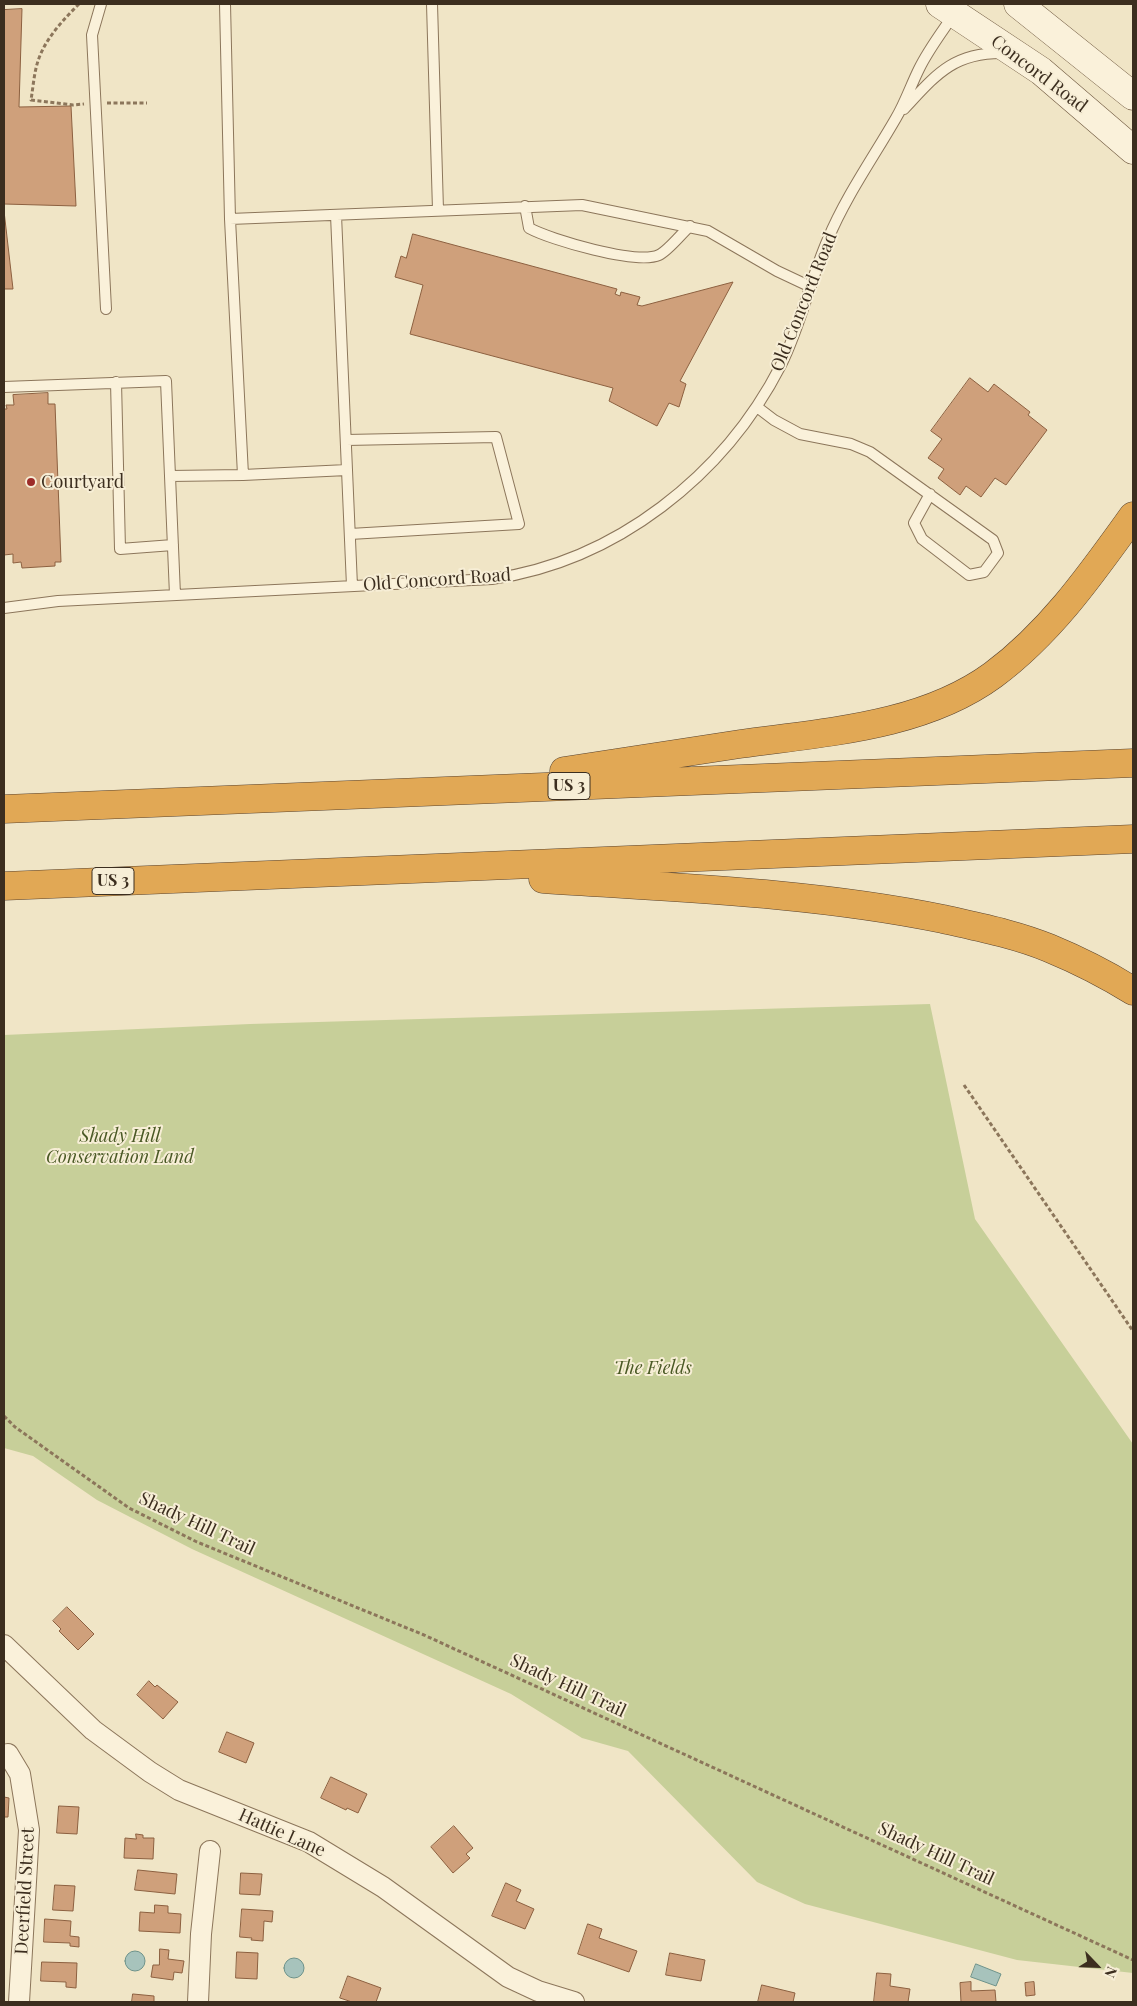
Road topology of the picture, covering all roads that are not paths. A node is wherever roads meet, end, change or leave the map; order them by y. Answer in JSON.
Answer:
{"nodes":[{"id":1,"x":101,"y":4,"type":"edge"},
{"id":2,"x":226,"y":4,"type":"edge"},
{"id":3,"x":432,"y":4,"type":"edge"},
{"id":4,"x":952,"y":7,"type":"edge"},
{"id":5,"x":1030,"y":9,"type":"edge"},
{"id":6,"x":1016,"y":54,"type":"junction"},
{"id":7,"x":1133,"y":96,"type":"edge"},
{"id":8,"x":898,"y":116,"type":"junction"},
{"id":9,"x":1133,"y":150,"type":"edge"},
{"id":10,"x":525,"y":206,"type":"junction"},
{"id":11,"x":438,"y":210,"type":"junction"},
{"id":12,"x":336,"y":215,"type":"junction"},
{"id":13,"x":230,"y":219,"type":"junction"},
{"id":14,"x":690,"y":226,"type":"junction"},
{"id":15,"x":811,"y":287,"type":"junction"},
{"id":16,"x":106,"y":309,"type":"dead end"},
{"id":17,"x":116,"y":382,"type":"junction"},
{"id":18,"x":4,"y":387,"type":"edge"},
{"id":19,"x":756,"y":407,"type":"junction"},
{"id":20,"x":346,"y":440,"type":"junction"},
{"id":21,"x":347,"y":470,"type":"junction"},
{"id":22,"x":243,"y":475,"type":"junction"},
{"id":23,"x":170,"y":476,"type":"junction"},
{"id":24,"x":930,"y":494,"type":"junction"},
{"id":25,"x":1133,"y":516,"type":"edge"},
{"id":26,"x":350,"y":534,"type":"junction"},
{"id":27,"x":173,"y":545,"type":"junction"},
{"id":28,"x":352,"y":586,"type":"junction"},
{"id":29,"x":175,"y":595,"type":"junction"},
{"id":30,"x":4,"y":608,"type":"edge"},
{"id":31,"x":1133,"y":763,"type":"edge"},
{"id":32,"x":430,"y":792,"type":"junction"},
{"id":33,"x":4,"y":809,"type":"edge"},
{"id":34,"x":1133,"y":839,"type":"edge"},
{"id":35,"x":409,"y":870,"type":"junction"},
{"id":36,"x":4,"y":886,"type":"edge"},
{"id":37,"x":1133,"y":991,"type":"edge"},
{"id":38,"x":4,"y":1645,"type":"edge"},
{"id":39,"x":8,"y":1754,"type":"dead end"},
{"id":40,"x":210,"y":1851,"type":"dead end"},
{"id":41,"x":18,"y":2002,"type":"edge"},
{"id":42,"x":198,"y":2002,"type":"edge"},
{"id":43,"x":574,"y":2002,"type":"edge"}],
"edges":[{"from":1,"to":16,"type":"lane"},
{"from":2,"to":13,"type":"lane"},
{"from":3,"to":11,"type":"lane"},
{"from":4,"to":6,"type":"main road","name":"Concord Road"},
{"from":4,"to":8,"type":"lane","name":"Old Concord Road"},
{"from":5,"to":7,"type":"main road"},
{"from":6,"to":8,"type":"lane","name":"Old Concord Road"},
{"from":6,"to":9,"type":"main road","name":"Concord Road"},
{"from":8,"to":15,"type":"lane","name":"Old Concord Road"},
{"from":10,"to":11,"type":"lane"},
{"from":10,"to":14,"type":"lane"},
{"from":10,"to":14,"type":"lane"},
{"from":11,"to":12,"type":"lane"},
{"from":12,"to":13,"type":"lane"},
{"from":12,"to":20,"type":"lane"},
{"from":13,"to":22,"type":"lane"},
{"from":14,"to":15,"type":"lane"},
{"from":15,"to":19,"type":"lane","name":"Old Concord Road"},
{"from":17,"to":18,"type":"lane"},
{"from":17,"to":23,"type":"lane"},
{"from":17,"to":27,"type":"lane"},
{"from":19,"to":24,"type":"lane"},
{"from":19,"to":28,"type":"lane","name":"Old Concord Road"},
{"from":20,"to":21,"type":"lane"},
{"from":20,"to":26,"type":"lane"},
{"from":21,"to":22,"type":"lane"},
{"from":21,"to":26,"type":"lane"},
{"from":22,"to":23,"type":"lane"},
{"from":23,"to":27,"type":"lane"},
{"from":24,"to":24,"type":"lane"},
{"from":25,"to":32,"type":"highway"},
{"from":26,"to":28,"type":"lane"},
{"from":27,"to":29,"type":"lane"},
{"from":28,"to":29,"type":"lane","name":"Old Concord Road"},
{"from":29,"to":30,"type":"lane","name":"Old Concord Road"},
{"from":31,"to":32,"type":"highway","number":"US 3"},
{"from":32,"to":33,"type":"highway","number":"US 3"},
{"from":34,"to":35,"type":"highway","number":"US 3"},
{"from":35,"to":36,"type":"highway","number":"US 3"},
{"from":35,"to":37,"type":"highway"},
{"from":38,"to":43,"type":"street","name":"Hattie Lane"},
{"from":39,"to":41,"type":"street","name":"Deerfield Street"},
{"from":40,"to":42,"type":"street"}]}
